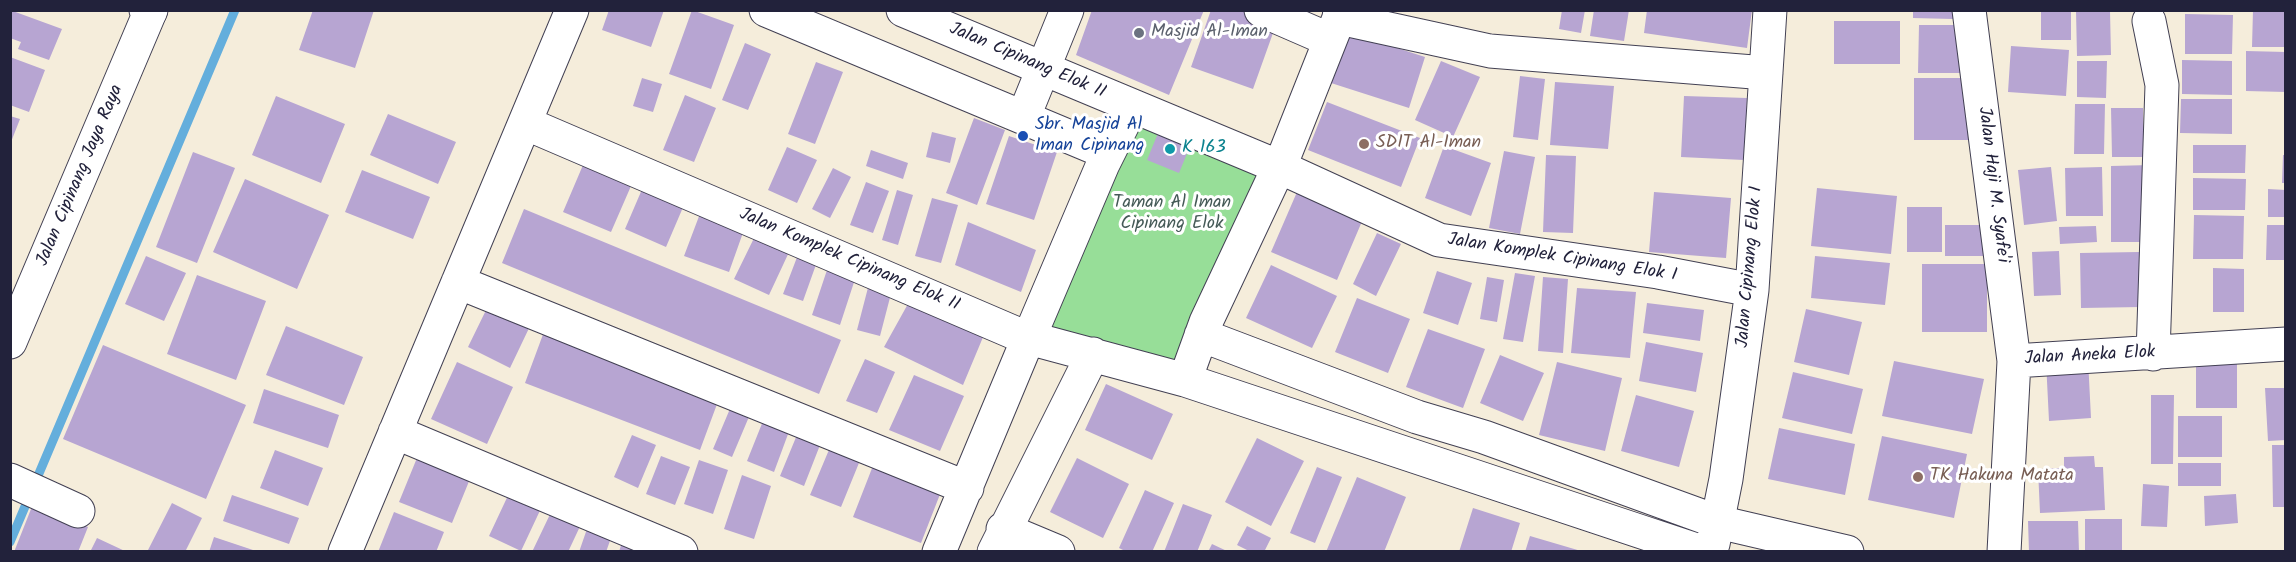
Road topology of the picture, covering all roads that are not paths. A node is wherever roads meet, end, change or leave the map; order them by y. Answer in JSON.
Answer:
{"nodes":[{"id":1,"x":572,"y":10,"type":"edge"},
{"id":2,"x":766,"y":10,"type":"edge"},
{"id":3,"x":903,"y":10,"type":"edge"},
{"id":4,"x":1067,"y":10,"type":"edge"},
{"id":5,"x":1261,"y":10,"type":"edge"},
{"id":6,"x":1770,"y":10,"type":"edge"},
{"id":7,"x":1969,"y":10,"type":"edge"},
{"id":8,"x":149,"y":11,"type":"edge"},
{"id":9,"x":2149,"y":21,"type":"dead end"},
{"id":10,"x":1336,"y":23,"type":"edge"},
{"id":11,"x":1043,"y":68,"type":"junction"},
{"id":12,"x":1766,"y":73,"type":"junction"},
{"id":13,"x":1132,"y":106,"type":"junction"},
{"id":14,"x":1024,"y":116,"type":"junction"},
{"id":15,"x":525,"y":123,"type":"junction"},
{"id":16,"x":1108,"y":153,"type":"junction"},
{"id":17,"x":1279,"y":166,"type":"junction"},
{"id":18,"x":458,"y":282,"type":"junction"},
{"id":19,"x":1752,"y":290,"type":"junction"},
{"id":20,"x":1201,"y":335,"type":"junction"},
{"id":21,"x":1027,"y":339,"type":"junction"},
{"id":22,"x":10,"y":342,"type":"edge"},
{"id":23,"x":2286,"y":344,"type":"edge"},
{"id":24,"x":1093,"y":354,"type":"junction"},
{"id":25,"x":2153,"y":354,"type":"junction"},
{"id":26,"x":2013,"y":361,"type":"junction"},
{"id":27,"x":1185,"y":380,"type":"junction"},
{"id":28,"x":395,"y":432,"type":"junction"},
{"id":29,"x":28,"y":487,"type":"edge"},
{"id":30,"x":967,"y":488,"type":"junction"},
{"id":31,"x":78,"y":511,"type":"dead end"},
{"id":32,"x":1714,"y":537,"type":"edge"},
{"id":33,"x":999,"y":540,"type":"edge"},
{"id":34,"x":345,"y":552,"type":"edge"},
{"id":35,"x":681,"y":552,"type":"edge"},
{"id":36,"x":939,"y":552,"type":"edge"},
{"id":37,"x":1058,"y":552,"type":"edge"},
{"id":38,"x":1702,"y":552,"type":"edge"},
{"id":39,"x":1847,"y":552,"type":"edge"},
{"id":40,"x":2004,"y":552,"type":"edge"}],
"edges":[{"from":1,"to":15,"type":"street"},
{"from":2,"to":14,"type":"street"},
{"from":3,"to":11,"type":"street","name":"Jalan Cipinang Elok II"},
{"from":4,"to":11,"type":"street"},
{"from":5,"to":10,"type":"street"},
{"from":6,"to":12,"type":"street","name":"Jalan Cipinang Elok I"},
{"from":7,"to":26,"type":"street","name":"Jalan Haji M. Syafe'i"},
{"from":8,"to":22,"type":"street","name":"Jalan Cipinang Jaya Raya"},
{"from":9,"to":25,"type":"street"},
{"from":10,"to":12,"type":"street"},
{"from":10,"to":17,"type":"street"},
{"from":11,"to":13,"type":"street","name":"Jalan Cipinang Elok II"},
{"from":11,"to":14,"type":"street"},
{"from":12,"to":19,"type":"street","name":"Jalan Cipinang Elok I"},
{"from":13,"to":16,"type":"street"},
{"from":13,"to":17,"type":"street","name":"Jalan Cipinang Elok II"},
{"from":14,"to":16,"type":"street"},
{"from":15,"to":18,"type":"street"},
{"from":15,"to":21,"type":"street","name":"Jalan Komplek Cipinang Elok II"},
{"from":16,"to":21,"type":"street"},
{"from":17,"to":19,"type":"street","name":"Jalan Komplek Cipinang Elok I"},
{"from":17,"to":20,"type":"street"},
{"from":18,"to":28,"type":"street"},
{"from":18,"to":30,"type":"street"},
{"from":19,"to":32,"type":"street","name":"Jalan Cipinang Elok I"},
{"from":20,"to":27,"type":"street"},
{"from":20,"to":32,"type":"street"},
{"from":21,"to":24,"type":"street","name":"Jalan Komplek Cipinang Elok II"},
{"from":21,"to":30,"type":"street"},
{"from":23,"to":25,"type":"street","name":"Jalan Aneka Elok"},
{"from":24,"to":27,"type":"street","name":"Jalan Komplek Cipinang Elok II"},
{"from":24,"to":33,"type":"street"},
{"from":25,"to":26,"type":"street","name":"Jalan Aneka Elok"},
{"from":26,"to":40,"type":"street","name":"Jalan Aneka Elok"},
{"from":27,"to":38,"type":"street","name":"Jalan Komplek Cipinang Elok II"},
{"from":28,"to":34,"type":"street"},
{"from":28,"to":35,"type":"street"},
{"from":29,"to":31,"type":"street"},
{"from":30,"to":36,"type":"street"},
{"from":32,"to":39,"type":"street"},
{"from":33,"to":37,"type":"street"}]}
